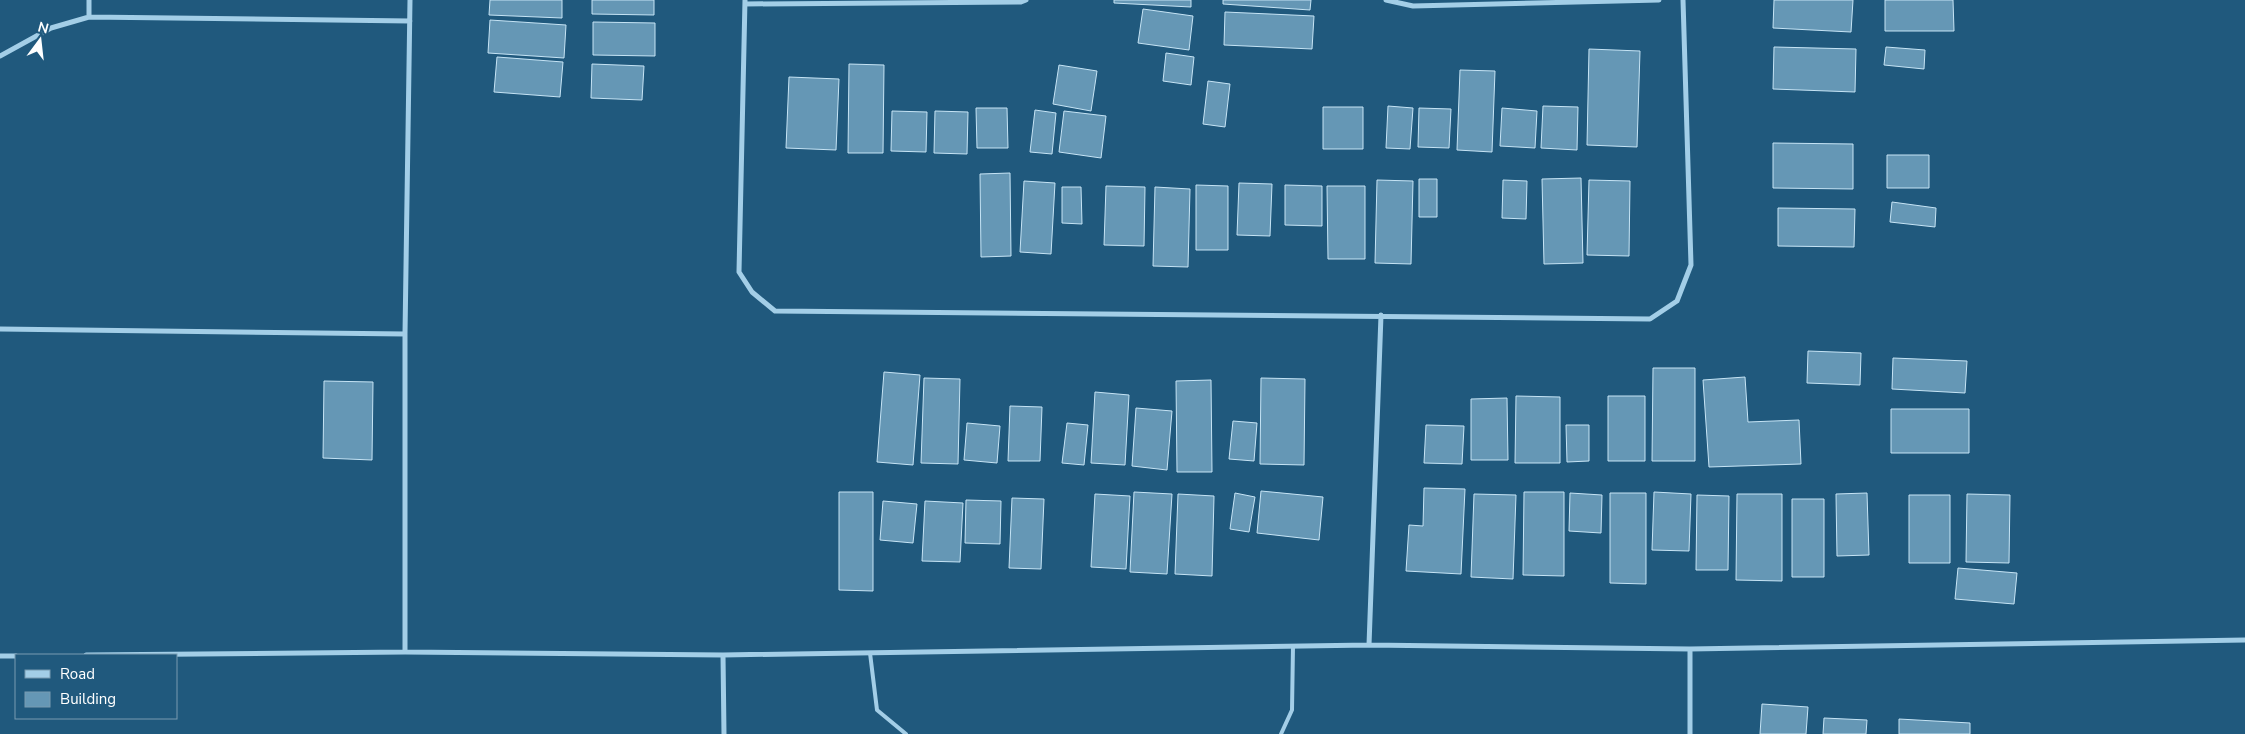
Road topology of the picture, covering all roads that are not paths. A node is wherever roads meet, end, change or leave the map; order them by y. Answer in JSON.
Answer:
{"nodes":[{"id":1,"x":89,"y":0,"type":"edge"},
{"id":2,"x":410,"y":0,"type":"edge"},
{"id":3,"x":1026,"y":0,"type":"edge"},
{"id":4,"x":1386,"y":0,"type":"edge"},
{"id":5,"x":1659,"y":0,"type":"edge"},
{"id":6,"x":1683,"y":0,"type":"edge"},
{"id":7,"x":745,"y":2,"type":"edge"},
{"id":8,"x":89,"y":16,"type":"junction"},
{"id":9,"x":410,"y":21,"type":"junction"},
{"id":10,"x":0,"y":56,"type":"edge"},
{"id":11,"x":1381,"y":315,"type":"junction"},
{"id":12,"x":0,"y":329,"type":"edge"},
{"id":13,"x":405,"y":334,"type":"junction"},
{"id":14,"x":2245,"y":640,"type":"edge"},
{"id":15,"x":1369,"y":644,"type":"junction"},
{"id":16,"x":1293,"y":646,"type":"junction"},
{"id":17,"x":1690,"y":649,"type":"junction"},
{"id":18,"x":405,"y":652,"type":"junction"},
{"id":19,"x":870,"y":653,"type":"junction"},
{"id":20,"x":178,"y":654,"type":"edge"},
{"id":21,"x":723,"y":655,"type":"junction"},
{"id":22,"x":0,"y":656,"type":"edge"},
{"id":23,"x":15,"y":656,"type":"edge"},
{"id":24,"x":724,"y":734,"type":"edge"},
{"id":25,"x":906,"y":734,"type":"edge"},
{"id":26,"x":1282,"y":734,"type":"edge"},
{"id":27,"x":1690,"y":734,"type":"edge"}],
"edges":[{"from":1,"to":8,"type":"street"},
{"from":2,"to":9,"type":"street"},
{"from":3,"to":7,"type":"street"},
{"from":4,"to":5,"type":"street"},
{"from":6,"to":11,"type":"street"},
{"from":7,"to":11,"type":"street"},
{"from":8,"to":9,"type":"street"},
{"from":8,"to":10,"type":"street"},
{"from":9,"to":13,"type":"street"},
{"from":11,"to":15,"type":"street"},
{"from":12,"to":13,"type":"street"},
{"from":13,"to":18,"type":"street"},
{"from":14,"to":17,"type":"street"},
{"from":15,"to":16,"type":"street"},
{"from":15,"to":17,"type":"street"},
{"from":16,"to":19,"type":"street"},
{"from":16,"to":26,"type":"lane"},
{"from":17,"to":27,"type":"street"},
{"from":18,"to":20,"type":"street"},
{"from":18,"to":21,"type":"street"},
{"from":19,"to":21,"type":"street"},
{"from":19,"to":25,"type":"lane"},
{"from":21,"to":24,"type":"street"},
{"from":22,"to":23,"type":"street"}]}
